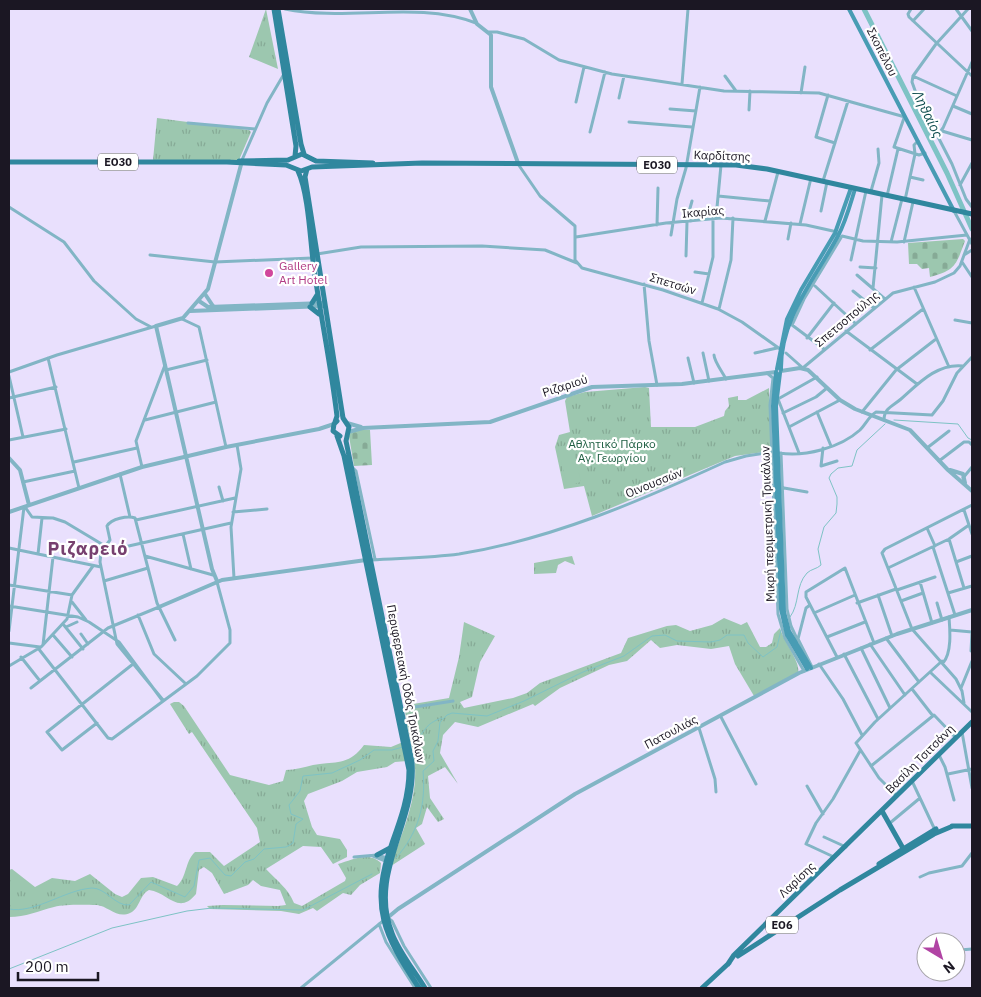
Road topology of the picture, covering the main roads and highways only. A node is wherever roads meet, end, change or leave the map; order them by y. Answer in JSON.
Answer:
{"nodes":[{"id":1,"x":274,"y":9,"type":"edge"},
{"id":2,"x":278,"y":9,"type":"edge"},
{"id":3,"x":849,"y":9,"type":"edge"},
{"id":4,"x":304,"y":154,"type":"junction"},
{"id":5,"x":294,"y":157,"type":"junction"},
{"id":6,"x":310,"y":159,"type":"junction"},
{"id":7,"x":9,"y":162,"type":"edge"},
{"id":8,"x":241,"y":163,"type":"junction"},
{"id":9,"x":376,"y":164,"type":"junction"},
{"id":10,"x":308,"y":168,"type":"junction"},
{"id":11,"x":295,"y":169,"type":"junction"},
{"id":12,"x":853,"y":188,"type":"junction"},
{"id":13,"x":956,"y":211,"type":"junction"},
{"id":14,"x":972,"y":214,"type":"edge"},
{"id":15,"x":314,"y":256,"type":"junction"},
{"id":16,"x":318,"y":294,"type":"junction"},
{"id":17,"x":322,"y":305,"type":"junction"},
{"id":18,"x":320,"y":315,"type":"junction"},
{"id":19,"x":778,"y":371,"type":"junction"},
{"id":20,"x":346,"y":422,"type":"junction"},
{"id":21,"x":335,"y":423,"type":"junction"},
{"id":22,"x":348,"y":432,"type":"junction"},
{"id":23,"x":335,"y":434,"type":"junction"},
{"id":24,"x":371,"y":560,"type":"junction"},
{"id":25,"x":972,"y":722,"type":"edge"},
{"id":26,"x":896,"y":798,"type":"junction"},
{"id":27,"x":882,"y":811,"type":"junction"},
{"id":28,"x":871,"y":822,"type":"junction"},
{"id":29,"x":890,"y":823,"type":"junction"},
{"id":30,"x":953,"y":826,"type":"junction"},
{"id":31,"x":972,"y":826,"type":"edge"},
{"id":32,"x":900,"y":839,"type":"junction"},
{"id":33,"x":912,"y":843,"type":"junction"},
{"id":34,"x":390,"y":848,"type":"junction"},
{"id":35,"x":906,"y":850,"type":"junction"},
{"id":36,"x":897,"y":853,"type":"junction"},
{"id":37,"x":374,"y":855,"type":"road end"},
{"id":38,"x":388,"y":861,"type":"junction"},
{"id":39,"x":840,"y":890,"type":"junction"},
{"id":40,"x":385,"y":905,"type":"junction"},
{"id":41,"x":395,"y":909,"type":"road end"},
{"id":42,"x":384,"y":919,"type":"junction"},
{"id":43,"x":728,"y":964,"type":"junction"},
{"id":44,"x":419,"y":988,"type":"edge"},
{"id":45,"x":425,"y":988,"type":"edge"},
{"id":46,"x":702,"y":988,"type":"edge"}],
"edges":[{"from":1,"to":5,"type":"main road"},
{"from":2,"to":4,"type":"main road"},
{"from":3,"to":13,"type":"main road","name":"Σκοπέλου"},
{"from":4,"to":5,"type":"main road","number":"ΕΟ30"},
{"from":4,"to":6,"type":"main road"},
{"from":5,"to":8,"type":"main road","number":"ΕΟ30"},
{"from":5,"to":11,"type":"main road"},
{"from":6,"to":9,"type":"main road","name":"Καρδίτσης","number":"ΕΟ30"},
{"from":6,"to":10,"type":"main road"},
{"from":7,"to":8,"type":"main road","number":"ΕΟ30"},
{"from":8,"to":11,"type":"main road","number":"ΕΟ30"},
{"from":9,"to":10,"type":"main road","name":"Καρδίτσης","number":"ΕΟ30"},
{"from":9,"to":12,"type":"main road","name":"Καρδίτσης","number":"ΕΟ30"},
{"from":10,"to":11,"type":"main road","number":"ΕΟ30"},
{"from":10,"to":15,"type":"main road"},
{"from":11,"to":15,"type":"main road"},
{"from":12,"to":13,"type":"main road","name":"Καρδίτσης","number":"ΕΟ30"},
{"from":12,"to":19,"type":"main road","name":"Μικρή περιμετρική Τρικάλων"},
{"from":12,"to":19,"type":"main road","name":"Μικρή περιμετρική Τρικάλων"},
{"from":13,"to":14,"type":"main road","name":"Καρδίτσης","number":"ΕΟ30"},
{"from":15,"to":16,"type":"main road"},
{"from":15,"to":17,"type":"main road"},
{"from":16,"to":17,"type":"main road"},
{"from":16,"to":18,"type":"main road"},
{"from":17,"to":18,"type":"main road"},
{"from":17,"to":20,"type":"main road"},
{"from":18,"to":21,"type":"main road"},
{"from":19,"to":19,"type":"main road","name":"Μικρή περιμετρική Τρικάλων"},
{"from":20,"to":21,"type":"main road"},
{"from":20,"to":22,"type":"main road","name":"Περιφερειακή Οδός Τρικάλων"},
{"from":21,"to":23,"type":"main road"},
{"from":22,"to":23,"type":"main road"},
{"from":22,"to":24,"type":"main road","name":"Περιφερειακή Οδός Τρικάλων"},
{"from":23,"to":24,"type":"main road","name":"Περιφερειακή Οδός Τρικάλων"},
{"from":24,"to":34,"type":"main road","name":"Περιφερειακή Οδός Τρικάλων"},
{"from":24,"to":38,"type":"main road","name":"Περιφερειακή Οδός Τρικάλων"},
{"from":25,"to":26,"type":"main road","name":"Βασίλη Τσιτσάνη"},
{"from":26,"to":27,"type":"main road","name":"Βασίλη Τσιτσάνη"},
{"from":26,"to":29,"type":"main road"},
{"from":27,"to":28,"type":"main road","name":"Λαρίσης"},
{"from":27,"to":29,"type":"main road"},
{"from":28,"to":29,"type":"main road"},
{"from":28,"to":43,"type":"main road","name":"Λαρίσης"},
{"from":29,"to":32,"type":"main road"},
{"from":30,"to":31,"type":"main road","number":"ΕΟ6"},
{"from":30,"to":33,"type":"main road","number":"ΕΟ6"},
{"from":30,"to":35,"type":"main road","number":"ΕΟ6"},
{"from":32,"to":33,"type":"main road"},
{"from":32,"to":35,"type":"main road"},
{"from":32,"to":36,"type":"main road"},
{"from":33,"to":35,"type":"main road","number":"ΕΟ6"},
{"from":34,"to":37,"type":"main road"},
{"from":34,"to":38,"type":"main road","name":"Περιφερειακή Οδός Τρικάλων"},
{"from":35,"to":36,"type":"main road","number":"ΕΟ6"},
{"from":35,"to":39,"type":"main road","number":"ΕΟ6"},
{"from":36,"to":39,"type":"main road","number":"ΕΟ6"},
{"from":38,"to":40,"type":"main road","name":"Περιφερειακή Οδός Τρικάλων"},
{"from":38,"to":42,"type":"main road","name":"Περιφερειακή Οδός Τρικάλων"},
{"from":39,"to":43,"type":"main road","number":"ΕΟ6"},
{"from":40,"to":41,"type":"main road"},
{"from":40,"to":42,"type":"main road","name":"Περιφερειακή Οδός Τρικάλων"},
{"from":42,"to":44,"type":"main road","name":"Περιφερειακή Οδός Τρικάλων"},
{"from":42,"to":45,"type":"main road","name":"Περιφερειακή Οδός Τρικάλων"},
{"from":43,"to":46,"type":"main road","number":"ΕΟ6"}]}
